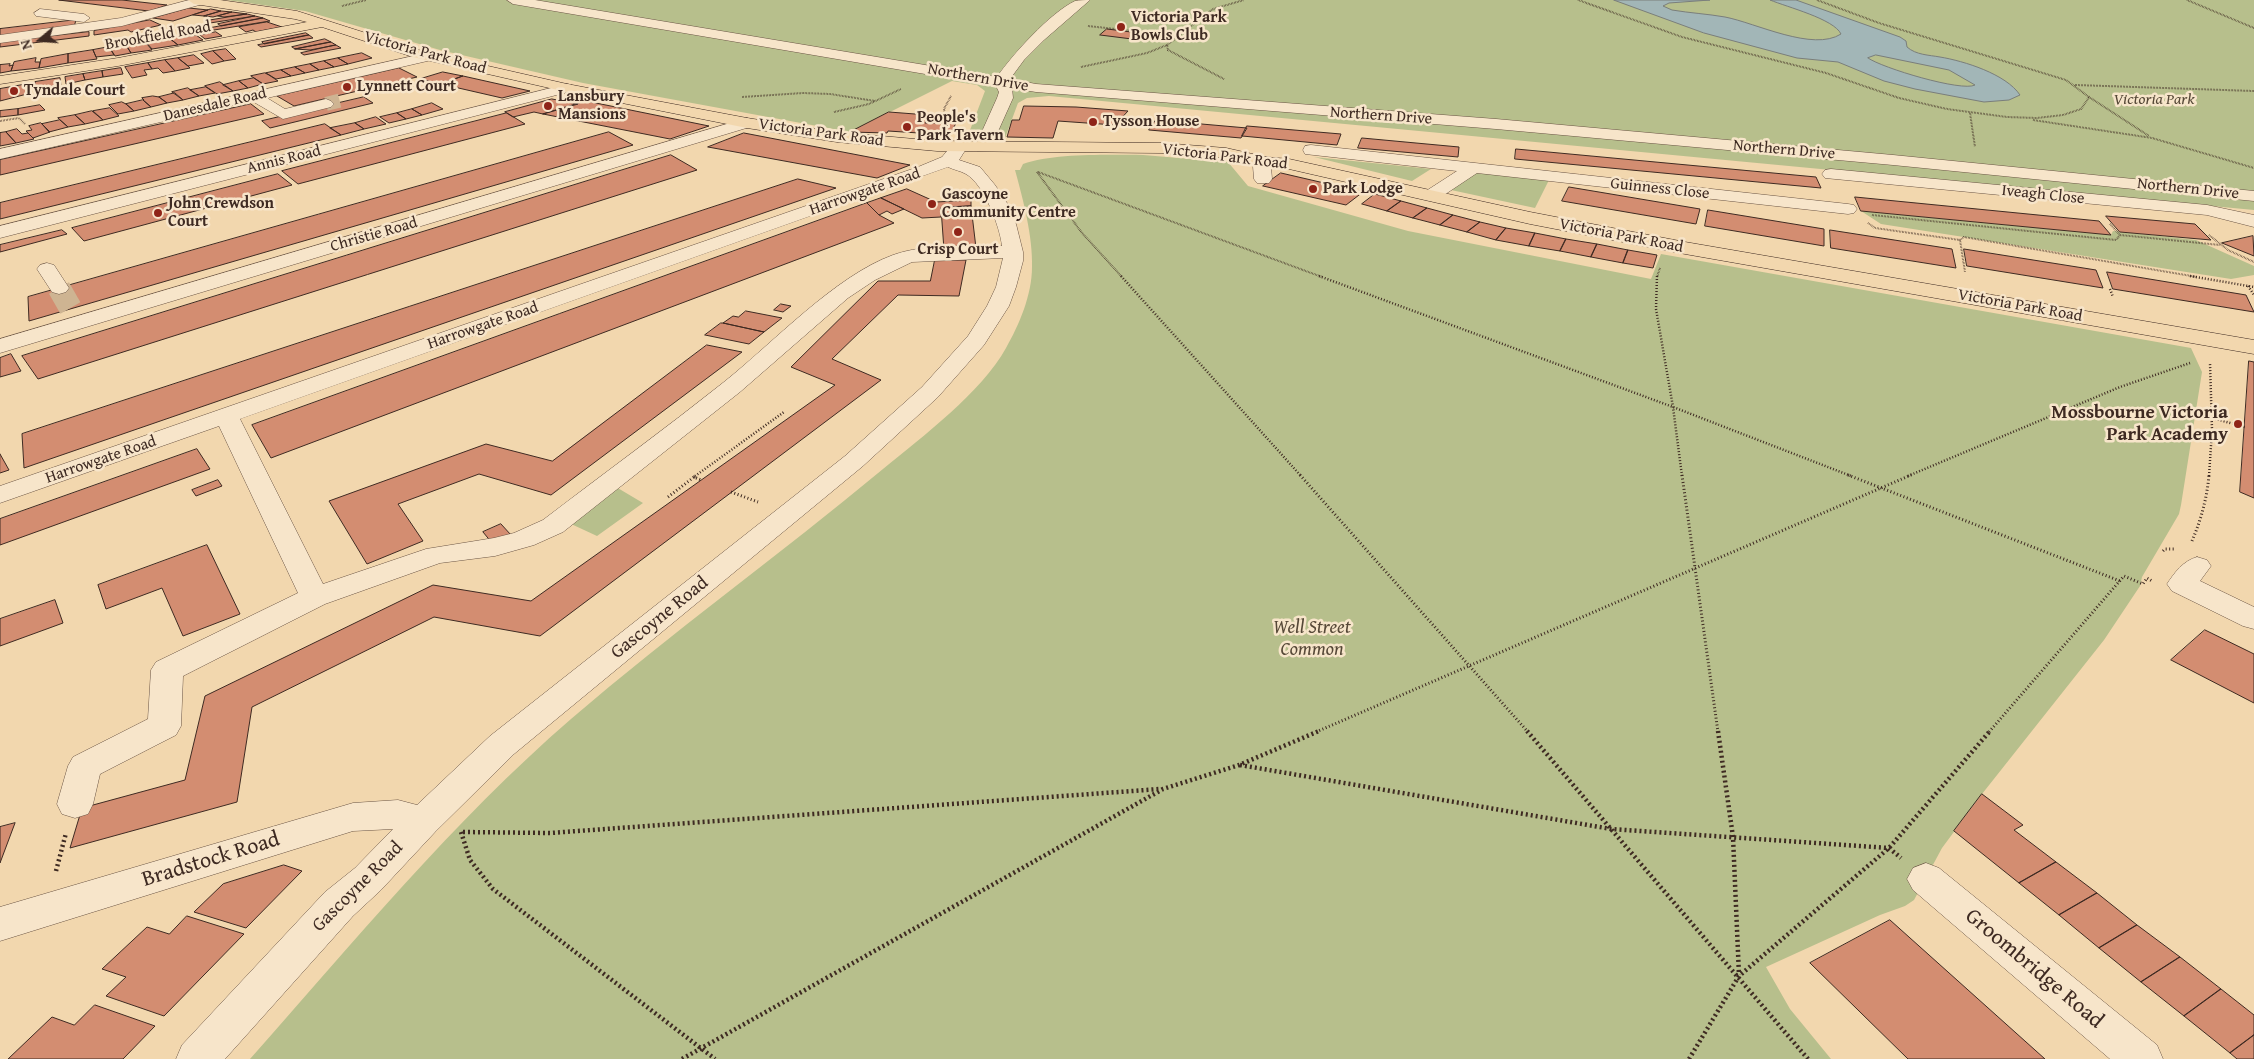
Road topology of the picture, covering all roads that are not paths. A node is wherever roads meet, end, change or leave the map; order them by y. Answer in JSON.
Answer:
{"nodes":[{"id":1,"x":194,"y":0,"type":"edge"},
{"id":2,"x":199,"y":0,"type":"edge"},
{"id":3,"x":513,"y":0,"type":"edge"},
{"id":4,"x":1084,"y":0,"type":"edge"},
{"id":5,"x":40,"y":13,"type":"dead end"},
{"id":6,"x":122,"y":22,"type":"junction"},
{"id":7,"x":321,"y":24,"type":"junction"},
{"id":8,"x":0,"y":40,"type":"edge"},
{"id":9,"x":431,"y":56,"type":"junction"},
{"id":10,"x":0,"y":80,"type":"edge"},
{"id":11,"x":1002,"y":81,"type":"junction"},
{"id":12,"x":567,"y":88,"type":"junction"},
{"id":13,"x":254,"y":96,"type":"junction"},
{"id":14,"x":326,"y":104,"type":"tunnel mouth"},
{"id":15,"x":747,"y":122,"type":"junction"},
{"id":16,"x":983,"y":147,"type":"junction"},
{"id":17,"x":1311,"y":150,"type":"dead end"},
{"id":18,"x":0,"y":154,"type":"edge"},
{"id":19,"x":952,"y":154,"type":"junction"},
{"id":20,"x":1473,"y":168,"type":"junction"},
{"id":21,"x":1831,"y":174,"type":"joint"},
{"id":22,"x":1432,"y":195,"type":"junction"},
{"id":23,"x":2254,"y":196,"type":"edge"},
{"id":24,"x":2254,"y":221,"type":"edge"},
{"id":25,"x":0,"y":232,"type":"edge"},
{"id":26,"x":1013,"y":252,"type":"junction"},
{"id":27,"x":47,"y":269,"type":"dead end"},
{"id":28,"x":59,"y":288,"type":"tunnel mouth"},
{"id":29,"x":0,"y":346,"type":"edge"},
{"id":30,"x":2254,"y":347,"type":"edge"},
{"id":31,"x":226,"y":416,"type":"junction"},
{"id":32,"x":0,"y":495,"type":"edge"},
{"id":33,"x":2189,"y":575,"type":"road end"},
{"id":34,"x":315,"y":597,"type":"junction"},
{"id":35,"x":2254,"y":619,"type":"edge"},
{"id":36,"x":75,"y":804,"type":"road end"},
{"id":37,"x":439,"y":825,"type":"junction"},
{"id":38,"x":1926,"y":879,"type":"dead end"},
{"id":39,"x":0,"y":924,"type":"edge"},
{"id":40,"x":196,"y":1059,"type":"edge"},
{"id":41,"x":2142,"y":1059,"type":"edge"}],
"edges":[{"from":1,"to":2,"type":"main road","name":"Victoria Park Road"},
{"from":2,"to":6,"type":"street"},
{"from":2,"to":7,"type":"main road","name":"Victoria Park Road"},
{"from":3,"to":11,"type":"street","name":"Northern Drive"},
{"from":4,"to":11,"type":"street"},
{"from":5,"to":6,"type":"street"},
{"from":6,"to":8,"type":"street"},
{"from":7,"to":9,"type":"main road","name":"Victoria Park Road"},
{"from":7,"to":10,"type":"main road","name":"Brookfield Road"},
{"from":9,"to":12,"type":"main road","name":"Victoria Park Road"},
{"from":9,"to":13,"type":"street","name":"Danesdale Road"},
{"from":11,"to":16,"type":"street"},
{"from":11,"to":23,"type":"street","name":"Northern Drive"},
{"from":12,"to":15,"type":"main road","name":"Victoria Park Road"},
{"from":12,"to":25,"type":"street","name":"Annis Road"},
{"from":13,"to":14,"type":"street"},
{"from":13,"to":18,"type":"street","name":"Danesdale Road"},
{"from":15,"to":19,"type":"main road","name":"Victoria Park Road"},
{"from":15,"to":29,"type":"street","name":"Christie Road"},
{"from":16,"to":19,"type":"main road","name":"Victoria Park Road"},
{"from":16,"to":22,"type":"main road","name":"Victoria Park Road"},
{"from":17,"to":20,"type":"street","name":"Guinness Close"},
{"from":19,"to":26,"type":"street","name":"Gascoyne Road"},
{"from":19,"to":31,"type":"street","name":"Harrowgate Road"},
{"from":20,"to":21,"type":"street","name":"Guinness Close"},
{"from":20,"to":22,"type":"street"},
{"from":21,"to":24,"type":"street","name":"Iveagh Close"},
{"from":22,"to":30,"type":"main road","name":"Victoria Park Road"},
{"from":26,"to":34,"type":"street"},
{"from":26,"to":37,"type":"street","name":"Gascoyne Road"},
{"from":27,"to":28,"type":"street"},
{"from":31,"to":32,"type":"street","name":"Harrowgate Road"},
{"from":31,"to":34,"type":"street"},
{"from":33,"to":35,"type":"street"},
{"from":34,"to":36,"type":"street"},
{"from":37,"to":39,"type":"street","name":"Bradstock Road"},
{"from":37,"to":40,"type":"street","name":"Gascoyne Road"},
{"from":38,"to":41,"type":"street","name":"Groombridge Road"}]}
